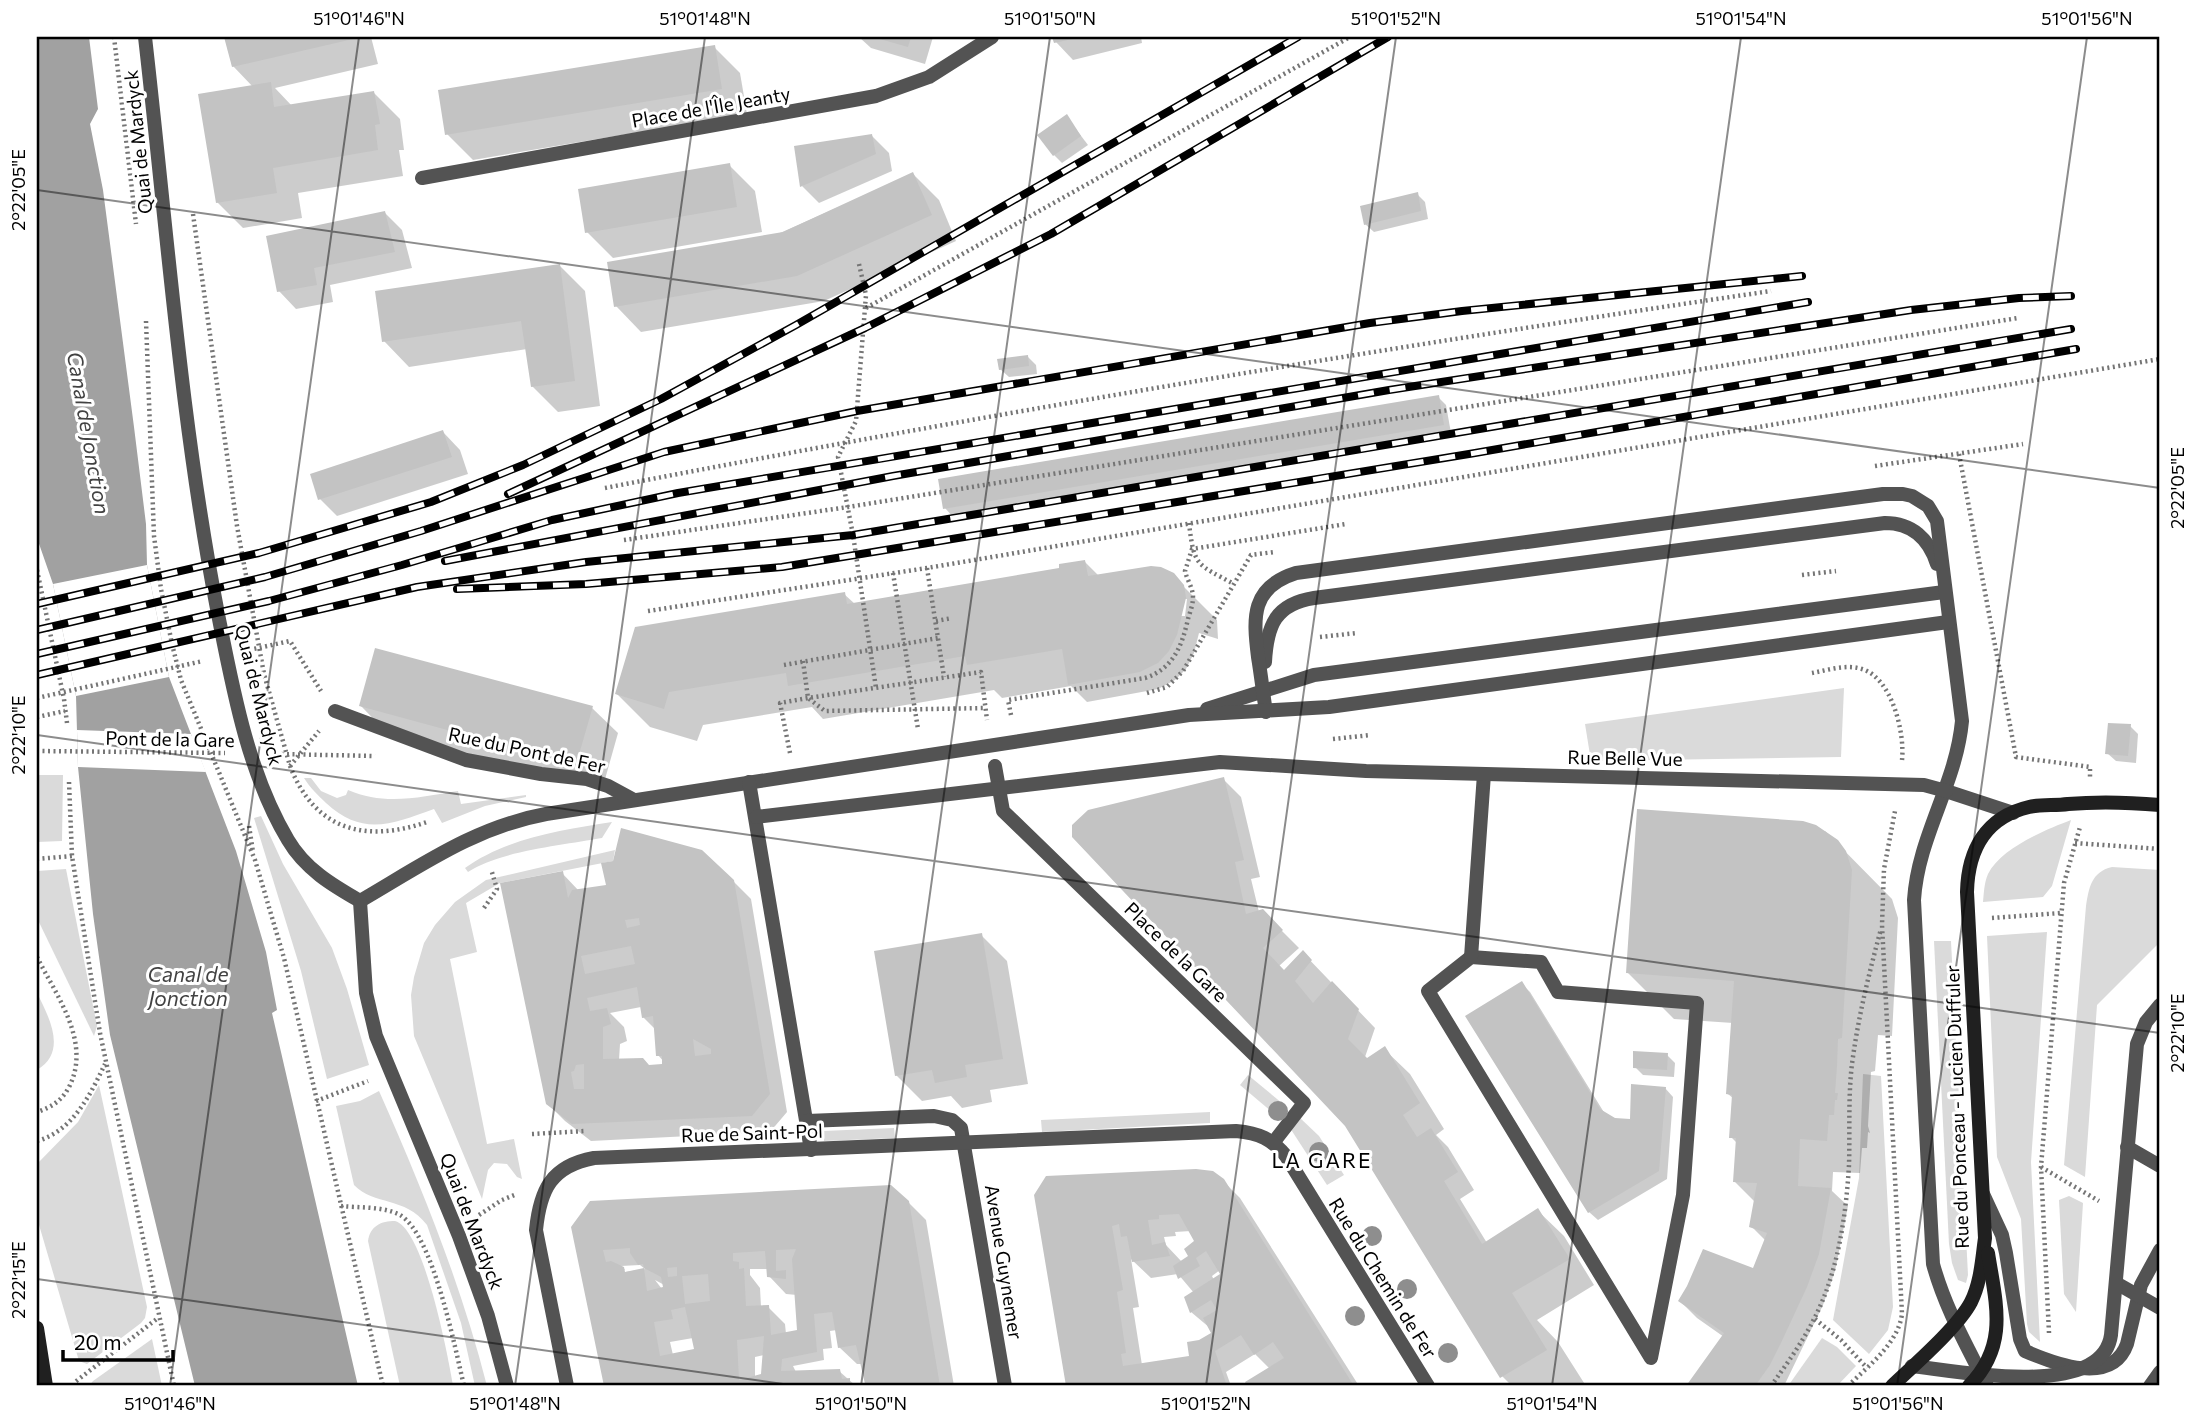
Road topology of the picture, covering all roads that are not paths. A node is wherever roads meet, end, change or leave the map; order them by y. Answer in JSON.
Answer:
{"nodes":[{"id":1,"x":145,"y":37,"type":"edge"},
{"id":2,"x":992,"y":37,"type":"edge"},
{"id":3,"x":422,"y":178,"type":"dead end"},
{"id":4,"x":1944,"y":592,"type":"junction"},
{"id":5,"x":1948,"y":622,"type":"junction"},
{"id":6,"x":1263,"y":691,"type":"junction"},
{"id":7,"x":335,"y":711,"type":"road end"},
{"id":8,"x":1266,"y":712,"type":"junction"},
{"id":9,"x":1189,"y":715,"type":"junction"},
{"id":10,"x":995,"y":766,"type":"dead end"},
{"id":11,"x":1484,"y":774,"type":"junction"},
{"id":12,"x":749,"y":782,"type":"junction"},
{"id":13,"x":999,"y":787,"type":"junction"},
{"id":14,"x":1946,"y":791,"type":"junction"},
{"id":15,"x":632,"y":799,"type":"junction"},
{"id":16,"x":2160,"y":805,"type":"edge"},
{"id":17,"x":2013,"y":813,"type":"junction"},
{"id":18,"x":756,"y":817,"type":"junction"},
{"id":19,"x":360,"y":901,"type":"junction"},
{"id":20,"x":1471,"y":957,"type":"junction"},
{"id":21,"x":2160,"y":1004,"type":"edge"},
{"id":22,"x":807,"y":1121,"type":"junction"},
{"id":23,"x":1273,"y":1143,"type":"junction"},
{"id":24,"x":965,"y":1144,"type":"junction"},
{"id":25,"x":2127,"y":1147,"type":"junction"},
{"id":26,"x":811,"y":1150,"type":"junction"},
{"id":27,"x":2160,"y":1166,"type":"edge"},
{"id":28,"x":1983,"y":1192,"type":"junction"},
{"id":29,"x":1985,"y":1238,"type":"junction"},
{"id":30,"x":2160,"y":1250,"type":"edge"},
{"id":31,"x":2116,"y":1283,"type":"junction"},
{"id":32,"x":2138,"y":1295,"type":"junction"},
{"id":33,"x":2160,"y":1308,"type":"edge"},
{"id":34,"x":1955,"y":1323,"type":"junction"},
{"id":35,"x":37,"y":1328,"type":"edge"},
{"id":36,"x":1912,"y":1366,"type":"junction"},
{"id":37,"x":2087,"y":1368,"type":"junction"},
{"id":38,"x":2160,"y":1372,"type":"edge"},
{"id":39,"x":1984,"y":1380,"type":"edge"},
{"id":40,"x":46,"y":1386,"type":"edge"},
{"id":41,"x":507,"y":1386,"type":"edge"},
{"id":42,"x":567,"y":1386,"type":"edge"},
{"id":43,"x":1005,"y":1386,"type":"edge"},
{"id":44,"x":1428,"y":1386,"type":"edge"},
{"id":45,"x":1892,"y":1386,"type":"edge"},
{"id":46,"x":1969,"y":1386,"type":"edge"},
{"id":47,"x":2150,"y":1386,"type":"edge"}],
"edges":[{"from":1,"to":19,"type":"street","name":"Quai de Mardyck"},
{"from":2,"to":3,"type":"street","name":"Place de l'Île Jeanty"},
{"from":4,"to":5,"type":"street"},
{"from":4,"to":6,"type":"street"},
{"from":4,"to":6,"type":"street"},
{"from":4,"to":6,"type":"street"},
{"from":5,"to":8,"type":"street"},
{"from":5,"to":14,"type":"street"},
{"from":6,"to":8,"type":"street"},
{"from":6,"to":9,"type":"street"},
{"from":7,"to":15,"type":"street","name":"Rue du Pont de Fer"},
{"from":8,"to":9,"type":"street"},
{"from":9,"to":12,"type":"street"},
{"from":10,"to":13,"type":"street","name":"Place de la Gare"},
{"from":11,"to":13,"type":"street","name":"Rue Belle Vue"},
{"from":11,"to":14,"type":"street","name":"Rue Belle Vue"},
{"from":11,"to":20,"type":"street"},
{"from":12,"to":15,"type":"street"},
{"from":12,"to":18,"type":"street"},
{"from":13,"to":18,"type":"street"},
{"from":13,"to":23,"type":"street","name":"Place de la Gare"},
{"from":14,"to":17,"type":"street","name":"Rue Belle Vue"},
{"from":14,"to":34,"type":"street"},
{"from":15,"to":19,"type":"street","name":"Rue du Pont de Fer"},
{"from":16,"to":17,"type":"main road"},
{"from":17,"to":28,"type":"main road","name":"Rue du Ponceau - Lucien Duffuler"},
{"from":18,"to":22,"type":"street"},
{"from":19,"to":41,"type":"street","name":"Quai de Mardyck"},
{"from":20,"to":20,"type":"street"},
{"from":21,"to":25,"type":"street"},
{"from":22,"to":24,"type":"street"},
{"from":22,"to":26,"type":"street"},
{"from":23,"to":24,"type":"street"},
{"from":23,"to":44,"type":"street","name":"Rue du Chemin de Fer"},
{"from":24,"to":26,"type":"street","name":"Rue de Saint-Pol"},
{"from":24,"to":43,"type":"street","name":"Avenue Guynemer"},
{"from":25,"to":27,"type":"street"},
{"from":25,"to":31,"type":"street"},
{"from":26,"to":42,"type":"street","name":"Rue de Saint-Pol"},
{"from":28,"to":29,"type":"main road","name":"Rue du Ponceau - Lucien Duffuler"},
{"from":28,"to":37,"type":"street"},
{"from":29,"to":34,"type":"main road","name":"Rue du Ponceau - Lucien Duffuler"},
{"from":29,"to":39,"type":"main road"},
{"from":30,"to":32,"type":"street"},
{"from":31,"to":32,"type":"street"},
{"from":31,"to":37,"type":"street"},
{"from":32,"to":33,"type":"street"},
{"from":32,"to":37,"type":"street"},
{"from":34,"to":36,"type":"main road","name":"Rue du Ponceau - Lucien Duffuler"},
{"from":34,"to":39,"type":"street"},
{"from":35,"to":40,"type":"main road"},
{"from":36,"to":39,"type":"street"},
{"from":36,"to":45,"type":"main road","name":"Rue du Ponceau - Lucien Duffuler"},
{"from":37,"to":39,"type":"street"},
{"from":38,"to":47,"type":"street"},
{"from":39,"to":46,"type":"main road"}]}
